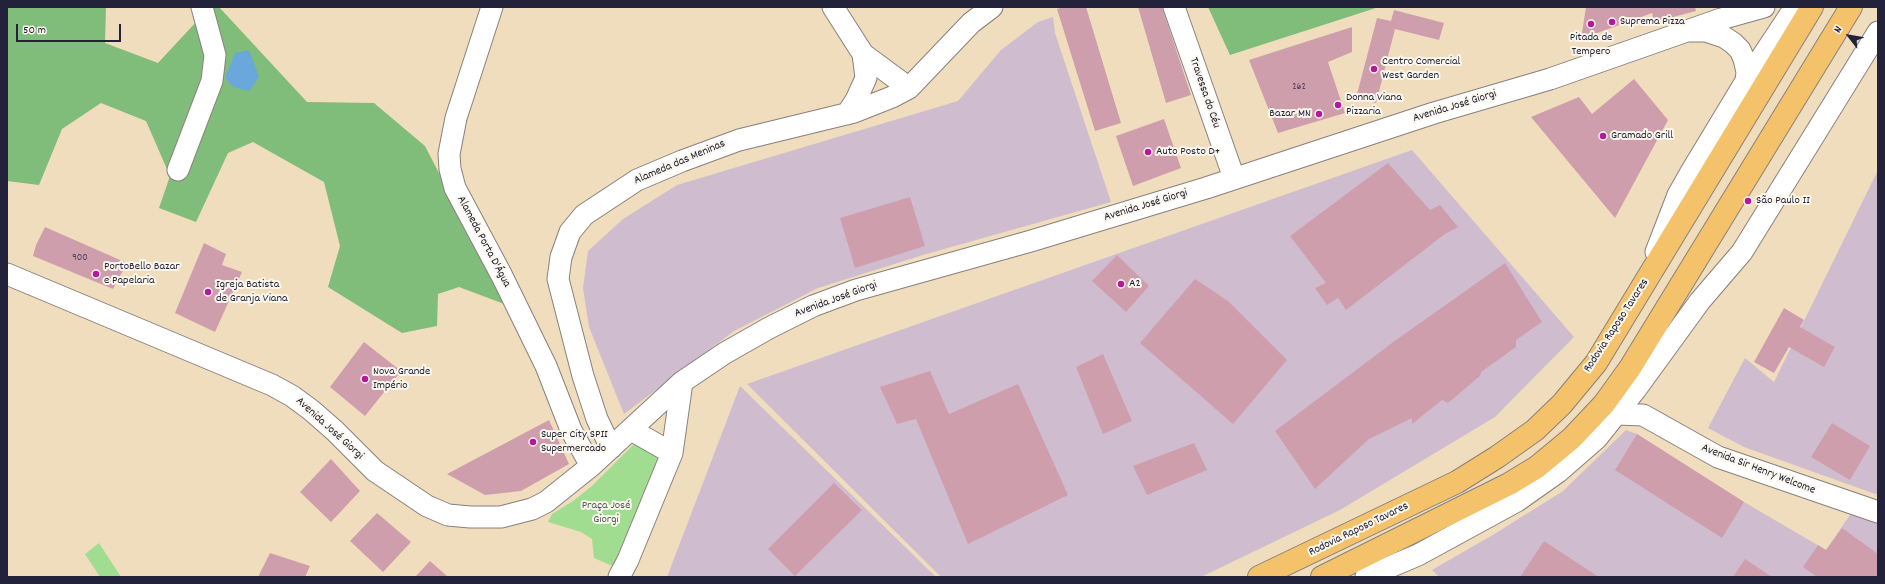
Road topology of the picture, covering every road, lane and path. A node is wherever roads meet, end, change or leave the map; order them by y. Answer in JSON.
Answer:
{"nodes":[{"id":1,"x":202,"y":7,"type":"edge"},
{"id":2,"x":492,"y":7,"type":"edge"},
{"id":3,"x":833,"y":7,"type":"edge"},
{"id":4,"x":992,"y":7,"type":"edge"},
{"id":5,"x":1174,"y":7,"type":"edge"},
{"id":6,"x":1764,"y":7,"type":"edge"},
{"id":7,"x":1795,"y":7,"type":"edge"},
{"id":8,"x":1812,"y":7,"type":"edge"},
{"id":9,"x":1851,"y":7,"type":"edge"},
{"id":10,"x":1688,"y":31,"type":"junction"},
{"id":11,"x":1878,"y":32,"type":"edge"},
{"id":12,"x":863,"y":54,"type":"junction"},
{"id":13,"x":1746,"y":82,"type":"junction"},
{"id":14,"x":909,"y":88,"type":"junction"},
{"id":15,"x":847,"y":114,"type":"junction"},
{"id":16,"x":178,"y":170,"type":"dead end"},
{"id":17,"x":1234,"y":178,"type":"junction"},
{"id":18,"x":7,"y":274,"type":"edge"},
{"id":19,"x":1642,"y":289,"type":"junction"},
{"id":20,"x":682,"y":382,"type":"junction"},
{"id":21,"x":1636,"y":389,"type":"junction"},
{"id":22,"x":1617,"y":414,"type":"junction"},
{"id":23,"x":1643,"y":415,"type":"junction"},
{"id":24,"x":631,"y":430,"type":"junction"},
{"id":25,"x":611,"y":448,"type":"junction"},
{"id":26,"x":672,"y":453,"type":"junction"},
{"id":27,"x":591,"y":466,"type":"junction"},
{"id":28,"x":1878,"y":512,"type":"edge"},
{"id":29,"x":619,"y":577,"type":"edge"},
{"id":30,"x":1259,"y":577,"type":"edge"},
{"id":31,"x":1322,"y":577,"type":"edge"},
{"id":32,"x":1366,"y":577,"type":"edge"}],
"edges":[{"from":1,"to":16,"type":"street"},
{"from":2,"to":27,"type":"street","name":"Alameda Porta D'Água"},
{"from":3,"to":12,"type":"street"},
{"from":4,"to":14,"type":"street","name":"Alameda das Meninas"},
{"from":5,"to":17,"type":"street","name":"Travessa do Céu"},
{"from":6,"to":10,"type":"street","name":"Avenida José Giorgi"},
{"from":7,"to":13,"type":"street"},
{"from":8,"to":19,"type":"highway","name":"Rodovia Raposo Tavares"},
{"from":9,"to":31,"type":"highway"},
{"from":10,"to":13,"type":"street","name":"Avenida José Giorgi"},
{"from":10,"to":17,"type":"street","name":"Avenida José Giorgi"},
{"from":11,"to":21,"type":"street"},
{"from":12,"to":14,"type":"street"},
{"from":12,"to":15,"type":"street"},
{"from":13,"to":19,"type":"street"},
{"from":14,"to":15,"type":"street","name":"Alameda das Meninas"},
{"from":15,"to":25,"type":"street","name":"Alameda das Meninas"},
{"from":17,"to":20,"type":"street","name":"Avenida José Giorgi"},
{"from":18,"to":27,"type":"street","name":"Avenida José Giorgi"},
{"from":19,"to":30,"type":"highway","name":"Rodovia Raposo Tavares"},
{"from":20,"to":24,"type":"street","name":"Avenida José Giorgi"},
{"from":20,"to":26,"type":"street"},
{"from":21,"to":22,"type":"street"},
{"from":21,"to":23,"type":"street"},
{"from":22,"to":23,"type":"street"},
{"from":22,"to":32,"type":"street"},
{"from":23,"to":28,"type":"street","name":"Avenida Sir Henry Welcome"},
{"from":24,"to":25,"type":"street","name":"Avenida José Giorgi"},
{"from":24,"to":26,"type":"street"},
{"from":25,"to":27,"type":"street","name":"Avenida José Giorgi"},
{"from":26,"to":29,"type":"street"}]}
